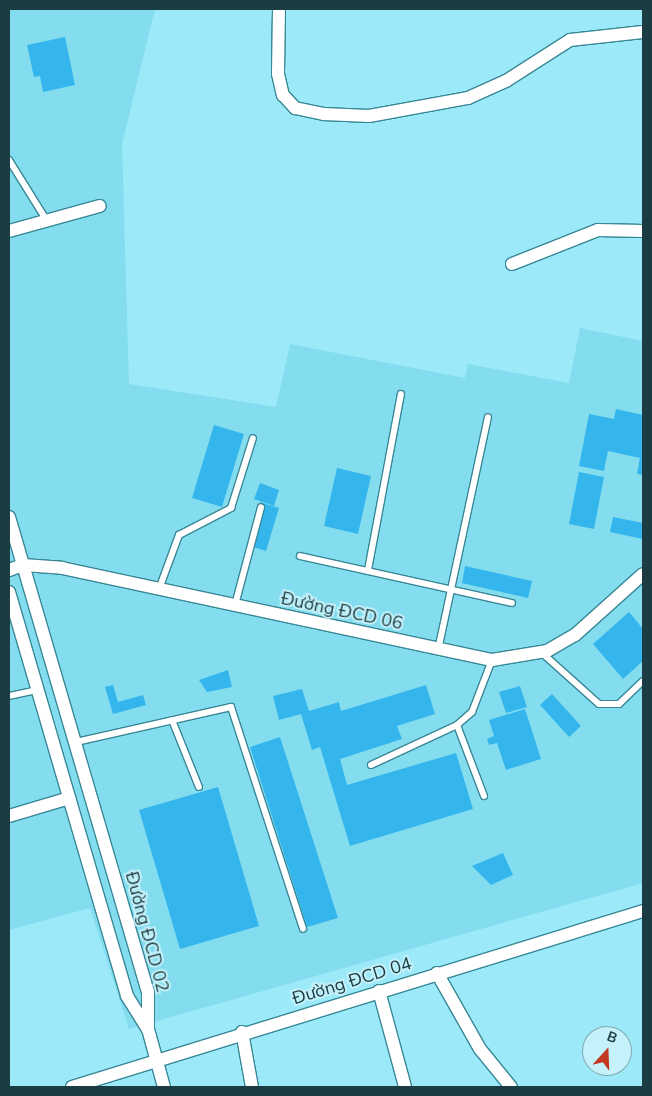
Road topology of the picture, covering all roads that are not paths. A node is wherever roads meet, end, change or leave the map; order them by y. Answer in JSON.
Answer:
{"nodes":[{"id":1,"x":279,"y":9,"type":"edge"},
{"id":2,"x":643,"y":32,"type":"edge"},
{"id":3,"x":9,"y":160,"type":"edge"},
{"id":4,"x":100,"y":206,"type":"dead end"},
{"id":5,"x":47,"y":221,"type":"junction"},
{"id":6,"x":9,"y":231,"type":"edge"},
{"id":7,"x":643,"y":231,"type":"edge"},
{"id":8,"x":512,"y":264,"type":"dead end"},
{"id":9,"x":401,"y":394,"type":"dead end"},
{"id":10,"x":488,"y":417,"type":"dead end"},
{"id":11,"x":253,"y":438,"type":"dead end"},
{"id":12,"x":261,"y":507,"type":"dead end"},
{"id":13,"x":9,"y":517,"type":"edge"},
{"id":14,"x":300,"y":556,"type":"dead end"},
{"id":15,"x":23,"y":566,"type":"junction"},
{"id":16,"x":9,"y":570,"type":"edge"},
{"id":17,"x":368,"y":570,"type":"junction"},
{"id":18,"x":643,"y":574,"type":"edge"},
{"id":19,"x":450,"y":587,"type":"junction"},
{"id":20,"x":160,"y":589,"type":"junction"},
{"id":21,"x":9,"y":592,"type":"edge"},
{"id":22,"x":512,"y":603,"type":"dead end"},
{"id":23,"x":235,"y":605,"type":"junction"},
{"id":24,"x":438,"y":650,"type":"junction"},
{"id":25,"x":542,"y":653,"type":"junction"},
{"id":26,"x":492,"y":660,"type":"junction"},
{"id":27,"x":643,"y":681,"type":"edge"},
{"id":28,"x":38,"y":690,"type":"junction"},
{"id":29,"x":9,"y":696,"type":"edge"},
{"id":30,"x":172,"y":720,"type":"junction"},
{"id":31,"x":456,"y":725,"type":"junction"},
{"id":32,"x":76,"y":742,"type":"junction"},
{"id":33,"x":371,"y":766,"type":"dead end"},
{"id":34,"x":198,"y":787,"type":"dead end"},
{"id":35,"x":484,"y":796,"type":"dead end"},
{"id":36,"x":69,"y":798,"type":"junction"},
{"id":37,"x":9,"y":816,"type":"edge"},
{"id":38,"x":643,"y":911,"type":"edge"},
{"id":39,"x":303,"y":929,"type":"dead end"},
{"id":40,"x":437,"y":973,"type":"junction"},
{"id":41,"x":379,"y":991,"type":"junction"},
{"id":42,"x":148,"y":1029,"type":"junction"},
{"id":43,"x":242,"y":1032,"type":"junction"},
{"id":44,"x":156,"y":1059,"type":"junction"},
{"id":45,"x":72,"y":1087,"type":"edge"},
{"id":46,"x":164,"y":1087,"type":"edge"},
{"id":47,"x":252,"y":1087,"type":"edge"},
{"id":48,"x":405,"y":1087,"type":"edge"},
{"id":49,"x":511,"y":1087,"type":"edge"}],
"edges":[{"from":1,"to":2,"type":"street"},
{"from":3,"to":5,"type":"lane"},
{"from":4,"to":5,"type":"street"},
{"from":5,"to":6,"type":"street"},
{"from":7,"to":8,"type":"street"},
{"from":9,"to":17,"type":"lane"},
{"from":10,"to":19,"type":"lane"},
{"from":11,"to":20,"type":"lane"},
{"from":12,"to":23,"type":"lane"},
{"from":13,"to":15,"type":"street","name":"Đường ĐCD 02"},
{"from":14,"to":17,"type":"lane"},
{"from":15,"to":16,"type":"street","name":"Đường ĐCD 06"},
{"from":15,"to":20,"type":"street","name":"Đường ĐCD 06"},
{"from":15,"to":32,"type":"street","name":"Đường ĐCD 02"},
{"from":17,"to":19,"type":"lane"},
{"from":18,"to":25,"type":"street","name":"Đường ĐCD 06"},
{"from":19,"to":22,"type":"lane"},
{"from":19,"to":24,"type":"lane"},
{"from":20,"to":23,"type":"street","name":"Đường ĐCD 06"},
{"from":21,"to":28,"type":"street","name":"Đường ĐCD 02"},
{"from":23,"to":24,"type":"street","name":"Đường ĐCD 06"},
{"from":24,"to":26,"type":"street","name":"Đường ĐCD 06"},
{"from":25,"to":26,"type":"street","name":"Đường ĐCD 06"},
{"from":25,"to":27,"type":"lane"},
{"from":26,"to":31,"type":"lane"},
{"from":28,"to":29,"type":"lane"},
{"from":28,"to":36,"type":"street","name":"Đường ĐCD 02"},
{"from":30,"to":32,"type":"lane"},
{"from":30,"to":34,"type":"lane"},
{"from":30,"to":39,"type":"lane"},
{"from":31,"to":33,"type":"lane"},
{"from":31,"to":35,"type":"lane"},
{"from":32,"to":42,"type":"street","name":"Đường ĐCD 02"},
{"from":36,"to":37,"type":"street"},
{"from":36,"to":42,"type":"street","name":"Đường ĐCD 02"},
{"from":38,"to":40,"type":"street","name":"Đường ĐCD 04"},
{"from":40,"to":41,"type":"street","name":"Đường ĐCD 04"},
{"from":40,"to":49,"type":"street"},
{"from":41,"to":43,"type":"street","name":"Đường ĐCD 04"},
{"from":41,"to":48,"type":"street"},
{"from":42,"to":44,"type":"street"},
{"from":43,"to":44,"type":"street","name":"Đường ĐCD 04"},
{"from":43,"to":47,"type":"street"},
{"from":44,"to":45,"type":"street","name":"Đường ĐCD 04"},
{"from":44,"to":46,"type":"street"}]}
